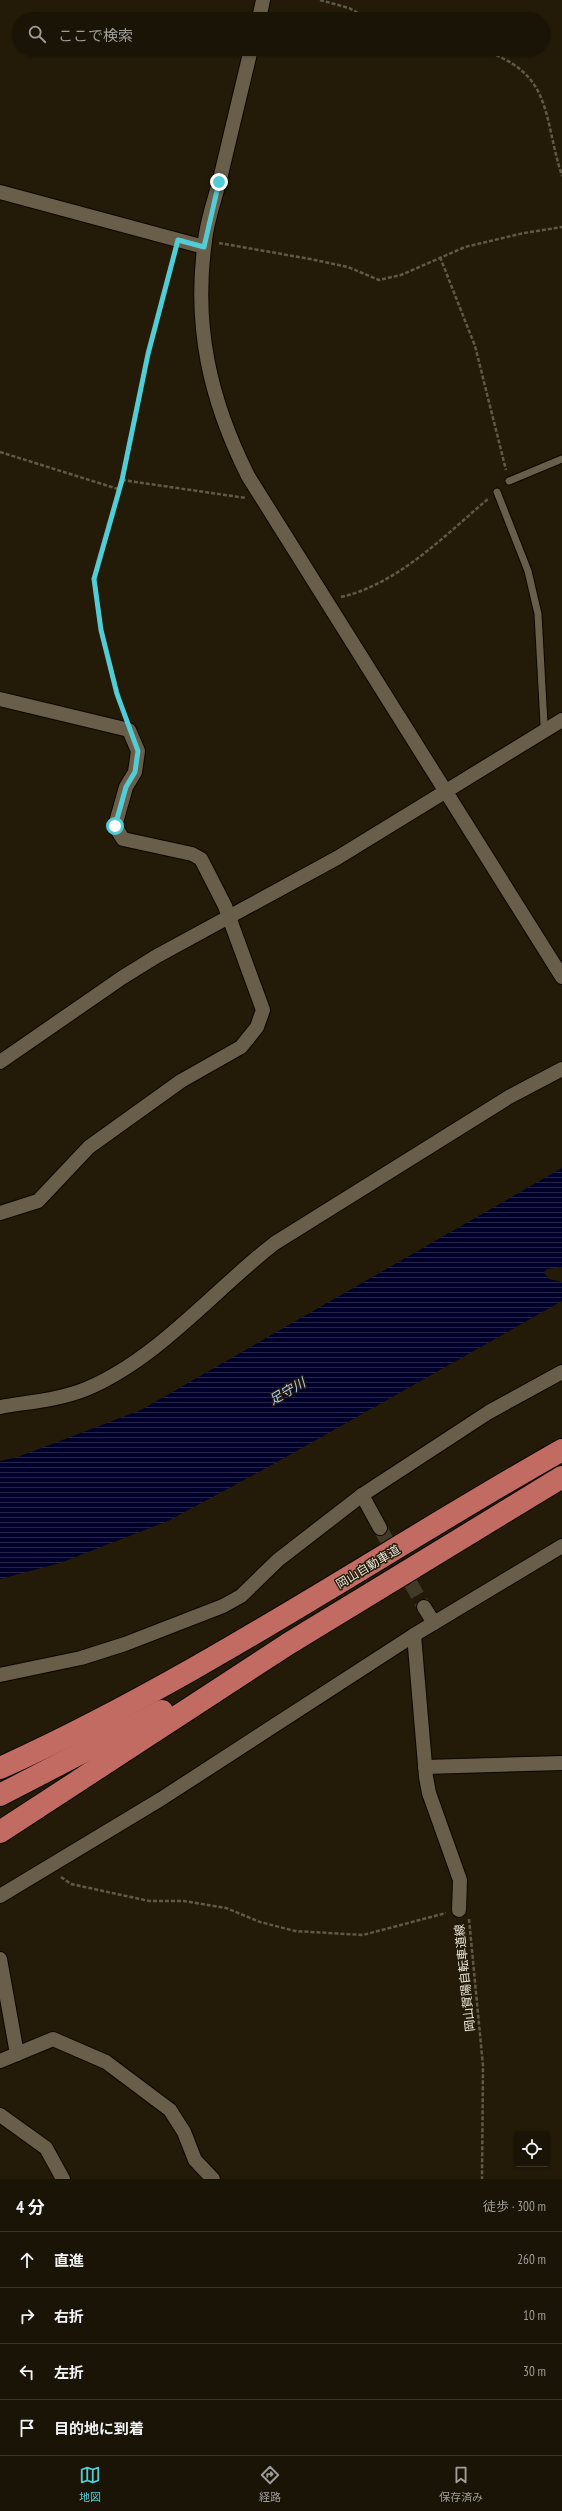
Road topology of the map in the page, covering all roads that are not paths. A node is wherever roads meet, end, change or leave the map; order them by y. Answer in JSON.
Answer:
{"nodes":[{"id":1,"x":263,"y":0,"type":"edge"},
{"id":2,"x":260,"y":12,"type":"edge"},
{"id":3,"x":249,"y":56,"type":"edge"},
{"id":4,"x":0,"y":192,"type":"edge"},
{"id":5,"x":204,"y":244,"type":"junction"},
{"id":6,"x":562,"y":459,"type":"edge"},
{"id":7,"x":509,"y":481,"type":"road end"},
{"id":8,"x":497,"y":492,"type":"road end"},
{"id":9,"x":0,"y":699,"type":"edge"},
{"id":10,"x":562,"y":720,"type":"edge"},
{"id":11,"x":547,"y":730,"type":"junction"},
{"id":12,"x":445,"y":791,"type":"junction"},
{"id":13,"x":229,"y":917,"type":"junction"},
{"id":14,"x":562,"y":977,"type":"edge"},
{"id":15,"x":0,"y":1062,"type":"edge"},
{"id":16,"x":562,"y":1069,"type":"edge"},
{"id":17,"x":0,"y":1213,"type":"edge"},
{"id":18,"x":562,"y":1372,"type":"edge"},
{"id":19,"x":0,"y":1407,"type":"edge"},
{"id":20,"x":562,"y":1450,"type":"edge"},
{"id":21,"x":562,"y":1477,"type":"edge"},
{"id":22,"x":362,"y":1495,"type":"junction"},
{"id":23,"x":380,"y":1528,"type":"tunnel mouth"},
{"id":24,"x":562,"y":1546,"type":"edge"},
{"id":25,"x":424,"y":1607,"type":"tunnel mouth"},
{"id":26,"x":434,"y":1624,"type":"junction"},
{"id":27,"x":414,"y":1635,"type":"junction"},
{"id":28,"x":288,"y":1644,"type":"junction"},
{"id":29,"x":0,"y":1676,"type":"edge"},
{"id":30,"x":172,"y":1681,"type":"junction"},
{"id":31,"x":0,"y":1753,"type":"edge"},
{"id":32,"x":562,"y":1763,"type":"edge"},
{"id":33,"x":424,"y":1767,"type":"junction"},
{"id":34,"x":0,"y":1768,"type":"edge"},
{"id":35,"x":0,"y":1795,"type":"edge"},
{"id":36,"x":0,"y":1832,"type":"edge"},
{"id":37,"x":0,"y":1896,"type":"edge"},
{"id":38,"x":459,"y":1910,"type":"road end"},
{"id":39,"x":0,"y":1959,"type":"edge"},
{"id":40,"x":17,"y":2054,"type":"junction"},
{"id":41,"x":0,"y":2061,"type":"edge"},
{"id":42,"x":0,"y":2115,"type":"edge"},
{"id":43,"x":62,"y":2179,"type":"edge"},
{"id":44,"x":214,"y":2179,"type":"edge"}],
"edges":[{"from":1,"to":2,"type":"street"},
{"from":3,"to":5,"type":"street"},
{"from":4,"to":5,"type":"street"},
{"from":5,"to":12,"type":"street"},
{"from":6,"to":7,"type":"lane"},
{"from":8,"to":11,"type":"lane"},
{"from":9,"to":13,"type":"street"},
{"from":10,"to":11,"type":"street"},
{"from":11,"to":12,"type":"street"},
{"from":12,"to":13,"type":"street"},
{"from":12,"to":14,"type":"street"},
{"from":13,"to":15,"type":"street"},
{"from":13,"to":17,"type":"street"},
{"from":16,"to":19,"type":"street"},
{"from":18,"to":22,"type":"street"},
{"from":20,"to":30,"type":"highway","name":"岡山自動車道"},
{"from":21,"to":28,"type":"highway","name":"岡山自動車道"},
{"from":22,"to":23,"type":"street"},
{"from":22,"to":29,"type":"street"},
{"from":24,"to":26,"type":"street"},
{"from":25,"to":26,"type":"street"},
{"from":26,"to":27,"type":"street"},
{"from":27,"to":33,"type":"street"},
{"from":27,"to":37,"type":"street"},
{"from":28,"to":35,"type":"highway"},
{"from":28,"to":36,"type":"highway"},
{"from":30,"to":31,"type":"highway"},
{"from":30,"to":34,"type":"highway"},
{"from":32,"to":33,"type":"street"},
{"from":33,"to":38,"type":"street"},
{"from":39,"to":40,"type":"street"},
{"from":40,"to":41,"type":"street"},
{"from":40,"to":44,"type":"street"},
{"from":42,"to":43,"type":"street"}]}
